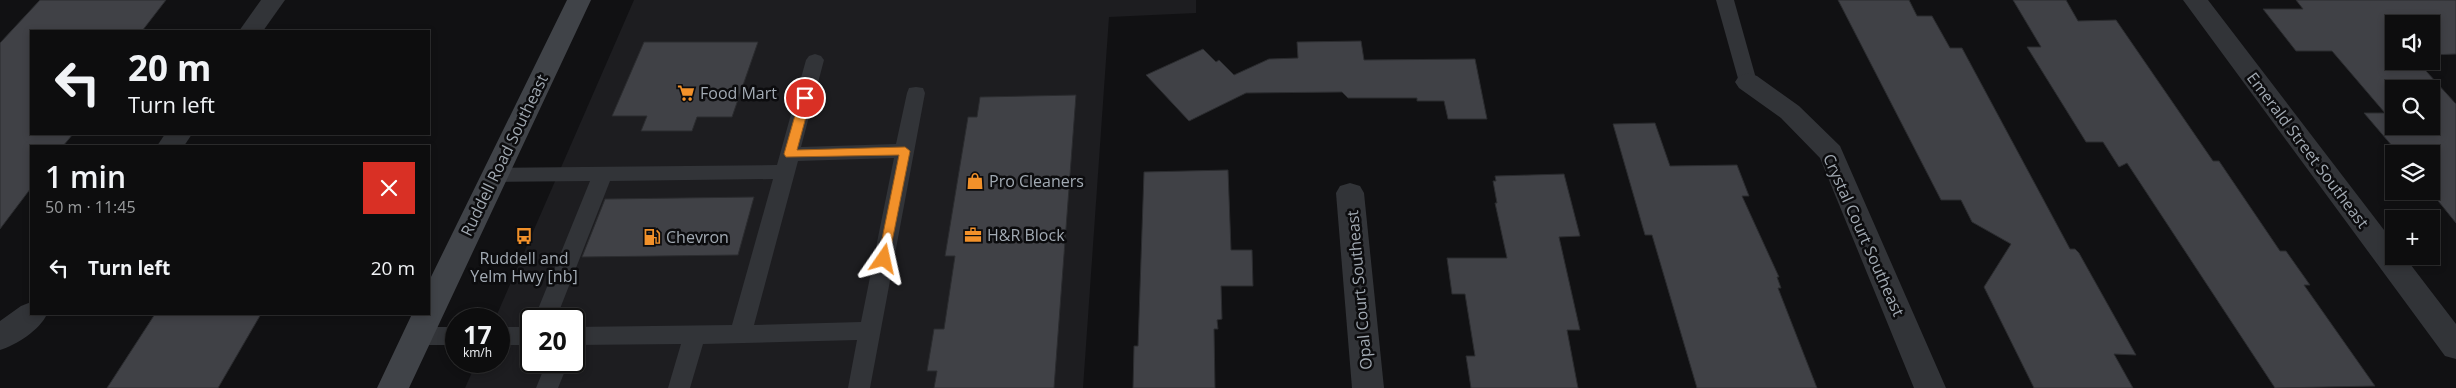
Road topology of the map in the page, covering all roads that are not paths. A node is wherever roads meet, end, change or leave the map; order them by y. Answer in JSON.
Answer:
{"nodes":[{"id":1,"x":273,"y":0,"type":"edge"},
{"id":2,"x":579,"y":0,"type":"edge"},
{"id":3,"x":1725,"y":0,"type":"edge"},
{"id":4,"x":2195,"y":0,"type":"edge"},
{"id":5,"x":252,"y":30,"type":"edge"},
{"id":6,"x":816,"y":60,"type":"dead end"},
{"id":7,"x":1748,"y":82,"type":"joint"},
{"id":8,"x":916,"y":93,"type":"dead end"},
{"id":9,"x":905,"y":151,"type":"junction"},
{"id":10,"x":787,"y":163,"type":"junction"},
{"id":11,"x":603,"y":174,"type":"junction"},
{"id":12,"x":494,"y":175,"type":"junction"},
{"id":13,"x":1350,"y":193,"type":"dead end"},
{"id":14,"x":430,"y":308,"type":"edge"},
{"id":15,"x":549,"y":308,"type":"edge"},
{"id":16,"x":31,"y":315,"type":"edge"},
{"id":17,"x":424,"y":320,"type":"edge"},
{"id":18,"x":445,"y":330,"type":"edge"},
{"id":19,"x":870,"y":331,"type":"junction"},
{"id":20,"x":741,"y":334,"type":"junction"},
{"id":21,"x":696,"y":335,"type":"junction"},
{"id":22,"x":585,"y":336,"type":"edge"},
{"id":23,"x":0,"y":338,"type":"edge"},
{"id":24,"x":2456,"y":347,"type":"edge"},
{"id":25,"x":553,"y":373,"type":"edge"},
{"id":26,"x":393,"y":388,"type":"edge"},
{"id":27,"x":547,"y":388,"type":"edge"},
{"id":28,"x":679,"y":388,"type":"edge"},
{"id":29,"x":859,"y":388,"type":"edge"},
{"id":30,"x":1368,"y":388,"type":"edge"},
{"id":31,"x":1930,"y":388,"type":"edge"}],
"edges":[{"from":1,"to":5,"type":"street"},
{"from":2,"to":12,"type":"main road","name":"Ruddell Road Southeast"},
{"from":3,"to":7,"type":"lane"},
{"from":4,"to":24,"type":"street","name":"Emerald Street Southeast"},
{"from":6,"to":10,"type":"lane"},
{"from":7,"to":31,"type":"street","name":"Crystal Court Southeast"},
{"from":8,"to":9,"type":"lane"},
{"from":9,"to":10,"type":"lane"},
{"from":9,"to":19,"type":"lane"},
{"from":10,"to":11,"type":"lane"},
{"from":10,"to":20,"type":"lane"},
{"from":11,"to":12,"type":"lane"},
{"from":11,"to":15,"type":"lane"},
{"from":12,"to":14,"type":"main road","name":"Ruddell Road Southeast"},
{"from":13,"to":30,"type":"street","name":"Opal Court Southeast"},
{"from":16,"to":23,"type":"street"},
{"from":17,"to":18,"type":"lane"},
{"from":17,"to":26,"type":"main road","name":"Ruddell Road Southeast"},
{"from":19,"to":20,"type":"lane"},
{"from":19,"to":29,"type":"lane"},
{"from":20,"to":21,"type":"lane"},
{"from":21,"to":22,"type":"lane"},
{"from":21,"to":28,"type":"lane"},
{"from":25,"to":27,"type":"lane"}]}
